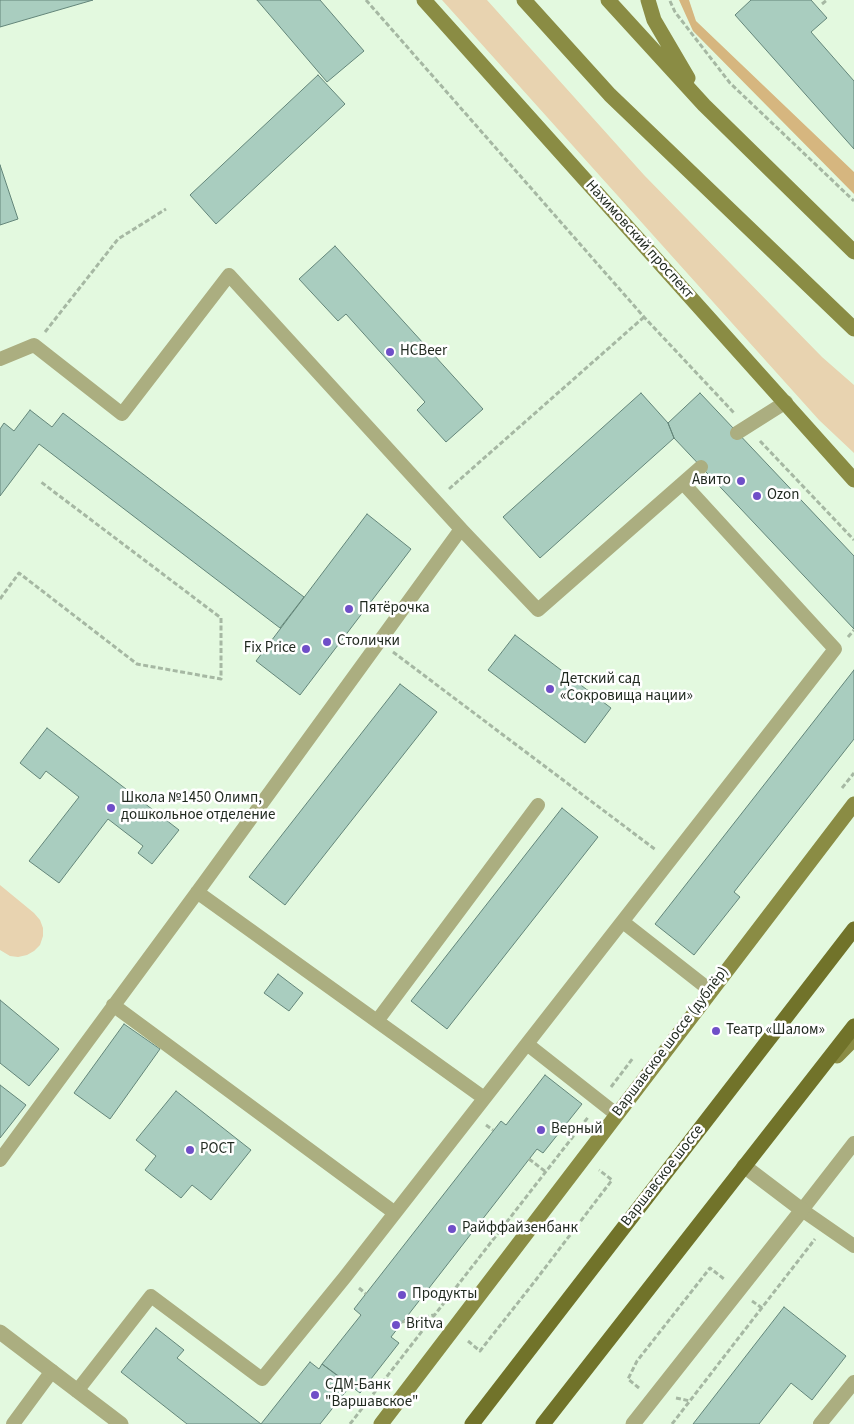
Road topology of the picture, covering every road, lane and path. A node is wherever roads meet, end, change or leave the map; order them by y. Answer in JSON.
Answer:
{"nodes":[{"id":1,"x":366,"y":0,"type":"edge"},
{"id":2,"x":424,"y":0,"type":"edge"},
{"id":3,"x":524,"y":0,"type":"edge"},
{"id":4,"x":608,"y":0,"type":"edge"},
{"id":5,"x":648,"y":0,"type":"edge"},
{"id":6,"x":670,"y":0,"type":"edge"},
{"id":7,"x":827,"y":0,"type":"edge"},
{"id":8,"x":822,"y":4,"type":"dead end"},
{"id":9,"x":704,"y":105,"type":"junction"},
{"id":10,"x":854,"y":202,"type":"edge"},
{"id":11,"x":166,"y":209,"type":"dead end"},
{"id":12,"x":854,"y":252,"type":"edge"},
{"id":13,"x":644,"y":317,"type":"junction"},
{"id":14,"x":854,"y":329,"type":"edge"},
{"id":15,"x":34,"y":345,"type":"junction"},
{"id":16,"x":0,"y":359,"type":"edge"},
{"id":17,"x":786,"y":402,"type":"junction"},
{"id":18,"x":742,"y":430,"type":"junction"},
{"id":19,"x":701,"y":467,"type":"dead end"},
{"id":20,"x":854,"y":480,"type":"edge"},
{"id":21,"x":41,"y":482,"type":"dead end"},
{"id":22,"x":683,"y":483,"type":"junction"},
{"id":23,"x":436,"y":502,"type":"junction"},
{"id":24,"x":461,"y":528,"type":"junction"},
{"id":25,"x":854,"y":540,"type":"edge"},
{"id":26,"x":0,"y":599,"type":"edge"},
{"id":27,"x":379,"y":641,"type":"junction"},
{"id":28,"x":854,"y":804,"type":"edge"},
{"id":29,"x":538,"y":805,"type":"dead end"},
{"id":30,"x":670,"y":861,"type":"junction"},
{"id":31,"x":197,"y":892,"type":"junction"},
{"id":32,"x":623,"y":922,"type":"junction"},
{"id":33,"x":854,"y":929,"type":"edge"},
{"id":34,"x":710,"y":990,"type":"junction"},
{"id":35,"x":113,"y":1005,"type":"junction"},
{"id":36,"x":377,"y":1021,"type":"junction"},
{"id":37,"x":854,"y":1026,"type":"edge"},
{"id":38,"x":854,"y":1039,"type":"edge"},
{"id":39,"x":527,"y":1044,"type":"junction"},
{"id":40,"x":809,"y":1084,"type":"junction"},
{"id":41,"x":484,"y":1098,"type":"junction"},
{"id":42,"x":616,"y":1114,"type":"junction"},
{"id":43,"x":854,"y":1143,"type":"edge"},
{"id":44,"x":530,"y":1159,"type":"dead end"},
{"id":45,"x":0,"y":1160,"type":"edge"},
{"id":46,"x":594,"y":1166,"type":"dead end"},
{"id":47,"x":744,"y":1166,"type":"junction"},
{"id":48,"x":546,"y":1172,"type":"dead end"},
{"id":49,"x":802,"y":1210,"type":"junction"},
{"id":50,"x":396,"y":1213,"type":"junction"},
{"id":51,"x":824,"y":1226,"type":"junction"},
{"id":52,"x":854,"y":1246,"type":"edge"},
{"id":53,"x":728,"y":1282,"type":"dead end"},
{"id":54,"x":434,"y":1315,"type":"dead end"},
{"id":55,"x":402,"y":1322,"type":"dead end"},
{"id":56,"x":0,"y":1332,"type":"edge"},
{"id":57,"x":469,"y":1342,"type":"dead end"},
{"id":58,"x":637,"y":1361,"type":"dead end"},
{"id":59,"x":52,"y":1371,"type":"junction"},
{"id":60,"x":854,"y":1382,"type":"edge"},
{"id":61,"x":77,"y":1390,"type":"junction"},
{"id":62,"x":13,"y":1424,"type":"edge"},
{"id":63,"x":121,"y":1424,"type":"edge"},
{"id":64,"x":381,"y":1424,"type":"edge"},
{"id":65,"x":472,"y":1424,"type":"edge"},
{"id":66,"x":542,"y":1424,"type":"edge"},
{"id":67,"x":634,"y":1424,"type":"edge"},
{"id":68,"x":672,"y":1424,"type":"edge"},
{"id":69,"x":820,"y":1424,"type":"edge"}],
"edges":[{"from":1,"to":13,"type":"path"},
{"from":2,"to":17,"type":"street","name":"Нахимовский проспект"},
{"from":3,"to":14,"type":"street"},
{"from":4,"to":9,"type":"street"},
{"from":5,"to":9,"type":"street"},
{"from":6,"to":10,"type":"path"},
{"from":7,"to":8,"type":"path"},
{"from":9,"to":12,"type":"street"},
{"from":11,"to":15,"type":"path"},
{"from":13,"to":18,"type":"path"},
{"from":13,"to":23,"type":"path"},
{"from":15,"to":16,"type":"lane"},
{"from":15,"to":23,"type":"lane"},
{"from":17,"to":18,"type":"lane"},
{"from":17,"to":20,"type":"street","name":"Нахимовский проспект"},
{"from":18,"to":25,"type":"path"},
{"from":19,"to":22,"type":"lane"},
{"from":21,"to":26,"type":"path"},
{"from":22,"to":24,"type":"lane"},
{"from":22,"to":30,"type":"lane"},
{"from":23,"to":24,"type":"lane"},
{"from":24,"to":27,"type":"lane"},
{"from":27,"to":30,"type":"path"},
{"from":27,"to":31,"type":"lane"},
{"from":28,"to":34,"type":"street","name":"Варшавское шоссе (дублёр)"},
{"from":29,"to":36,"type":"lane"},
{"from":30,"to":32,"type":"lane"},
{"from":31,"to":35,"type":"lane"},
{"from":31,"to":36,"type":"lane"},
{"from":32,"to":34,"type":"lane"},
{"from":32,"to":39,"type":"lane"},
{"from":33,"to":65,"type":"main road","name":"Варшавское шоссе"},
{"from":34,"to":42,"type":"street","name":"Варшавское шоссе (дублёр)"},
{"from":35,"to":45,"type":"lane"},
{"from":35,"to":50,"type":"lane"},
{"from":36,"to":41,"type":"lane"},
{"from":37,"to":40,"type":"main road"},
{"from":38,"to":40,"type":"street"},
{"from":39,"to":41,"type":"lane"},
{"from":39,"to":42,"type":"lane"},
{"from":40,"to":47,"type":"main road"},
{"from":41,"to":50,"type":"lane"},
{"from":42,"to":64,"type":"street","name":"Варшавское шоссе (дублёр)"},
{"from":43,"to":49,"type":"lane"},
{"from":44,"to":48,"type":"path"},
{"from":46,"to":57,"type":"path"},
{"from":47,"to":49,"type":"street"},
{"from":47,"to":66,"type":"main road"},
{"from":49,"to":51,"type":"lane"},
{"from":49,"to":67,"type":"street"},
{"from":50,"to":61,"type":"lane"},
{"from":51,"to":52,"type":"lane"},
{"from":51,"to":68,"type":"path"},
{"from":53,"to":58,"type":"path"},
{"from":54,"to":55,"type":"path"},
{"from":56,"to":59,"type":"street"},
{"from":59,"to":61,"type":"street"},
{"from":59,"to":62,"type":"lane"},
{"from":60,"to":69,"type":"lane"},
{"from":61,"to":63,"type":"street"}]}
